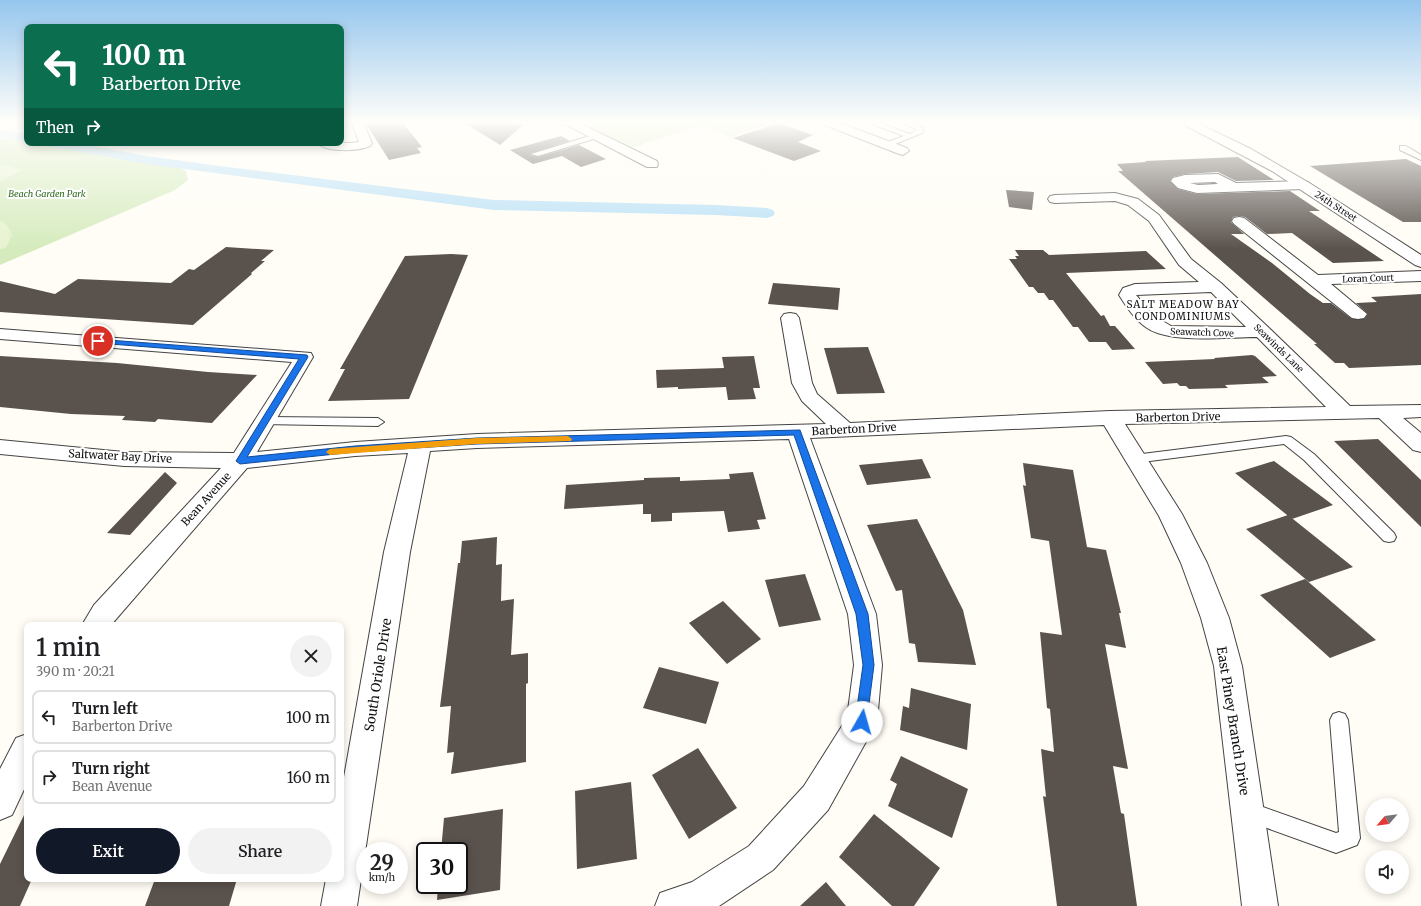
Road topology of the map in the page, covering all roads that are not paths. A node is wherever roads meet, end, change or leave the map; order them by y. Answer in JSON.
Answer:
{"nodes":[{"id":1,"x":1268,"y":164,"type":"edge"},
{"id":2,"x":1303,"y":185,"type":"junction"},
{"id":3,"x":1232,"y":187,"type":"dead end"},
{"id":4,"x":1055,"y":199,"type":"dead end"},
{"id":5,"x":1239,"y":221,"type":"dead end"},
{"id":6,"x":1421,"y":262,"type":"edge"},
{"id":7,"x":1421,"y":276,"type":"edge"},
{"id":8,"x":1315,"y":280,"type":"junction"},
{"id":9,"x":1215,"y":287,"type":"junction"},
{"id":10,"x":1358,"y":314,"type":"dead end"},
{"id":11,"x":790,"y":318,"type":"dead end"},
{"id":12,"x":1263,"y":332,"type":"junction"},
{"id":13,"x":0,"y":334,"type":"edge"},
{"id":14,"x":1421,"y":411,"type":"edge"},
{"id":15,"x":1384,"y":412,"type":"junction"},
{"id":16,"x":1346,"y":414,"type":"junction"},
{"id":17,"x":1110,"y":418,"type":"junction"},
{"id":18,"x":265,"y":421,"type":"junction"},
{"id":19,"x":378,"y":422,"type":"dead end"},
{"id":20,"x":844,"y":429,"type":"junction"},
{"id":21,"x":797,"y":432,"type":"junction"},
{"id":22,"x":420,"y":444,"type":"junction"},
{"id":23,"x":1421,"y":445,"type":"edge"},
{"id":24,"x":0,"y":447,"type":"edge"},
{"id":25,"x":1134,"y":459,"type":"junction"},
{"id":26,"x":240,"y":461,"type":"junction"},
{"id":27,"x":1389,"y":537,"type":"dead end"},
{"id":28,"x":98,"y":622,"type":"edge"},
{"id":29,"x":1339,"y":720,"type":"dead end"},
{"id":30,"x":24,"y":755,"type":"edge"},
{"id":31,"x":0,"y":803,"type":"edge"},
{"id":32,"x":1247,"y":811,"type":"junction"},
{"id":33,"x":344,"y":875,"type":"edge"},
{"id":34,"x":343,"y":882,"type":"edge"},
{"id":35,"x":339,"y":906,"type":"edge"},
{"id":36,"x":674,"y":906,"type":"edge"},
{"id":37,"x":1260,"y":906,"type":"edge"}],
"edges":[{"from":1,"to":2,"type":"street","name":"24th Street"},
{"from":2,"to":3,"type":"street"},
{"from":2,"to":6,"type":"street","name":"24th Street"},
{"from":4,"to":9,"type":"street","name":"Seawinds Lane"},
{"from":5,"to":8,"type":"street","name":"Loran Court"},
{"from":7,"to":8,"type":"street","name":"Loran Court"},
{"from":8,"to":10,"type":"street","name":"Loran Court"},
{"from":9,"to":12,"type":"street","name":"Seawinds Lane"},
{"from":9,"to":12,"type":"street","name":"Seawatch Cove"},
{"from":11,"to":20,"type":"street"},
{"from":12,"to":16,"type":"street","name":"Seawinds Lane"},
{"from":13,"to":18,"type":"street","name":"Bean Avenue"},
{"from":14,"to":15,"type":"street","name":"Barberton Drive"},
{"from":15,"to":16,"type":"street","name":"Barberton Drive"},
{"from":15,"to":23,"type":"street"},
{"from":16,"to":17,"type":"street","name":"Barberton Drive"},
{"from":17,"to":20,"type":"street","name":"Barberton Drive"},
{"from":17,"to":25,"type":"street","name":"East Piney Branch Drive"},
{"from":18,"to":19,"type":"lane"},
{"from":18,"to":26,"type":"street","name":"Bean Avenue"},
{"from":20,"to":21,"type":"street","name":"Barberton Drive"},
{"from":21,"to":22,"type":"street","name":"Barberton Drive"},
{"from":21,"to":36,"type":"street"},
{"from":22,"to":26,"type":"street","name":"Barberton Drive"},
{"from":22,"to":33,"type":"street","name":"South Oriole Drive"},
{"from":24,"to":26,"type":"street","name":"Saltwater Bay Drive"},
{"from":25,"to":27,"type":"lane"},
{"from":25,"to":32,"type":"street","name":"East Piney Branch Drive"},
{"from":26,"to":28,"type":"street","name":"Bean Avenue"},
{"from":29,"to":32,"type":"lane"},
{"from":30,"to":31,"type":"street"},
{"from":32,"to":37,"type":"street","name":"East Piney Branch Drive"},
{"from":34,"to":35,"type":"street","name":"South Oriole Drive"}]}
